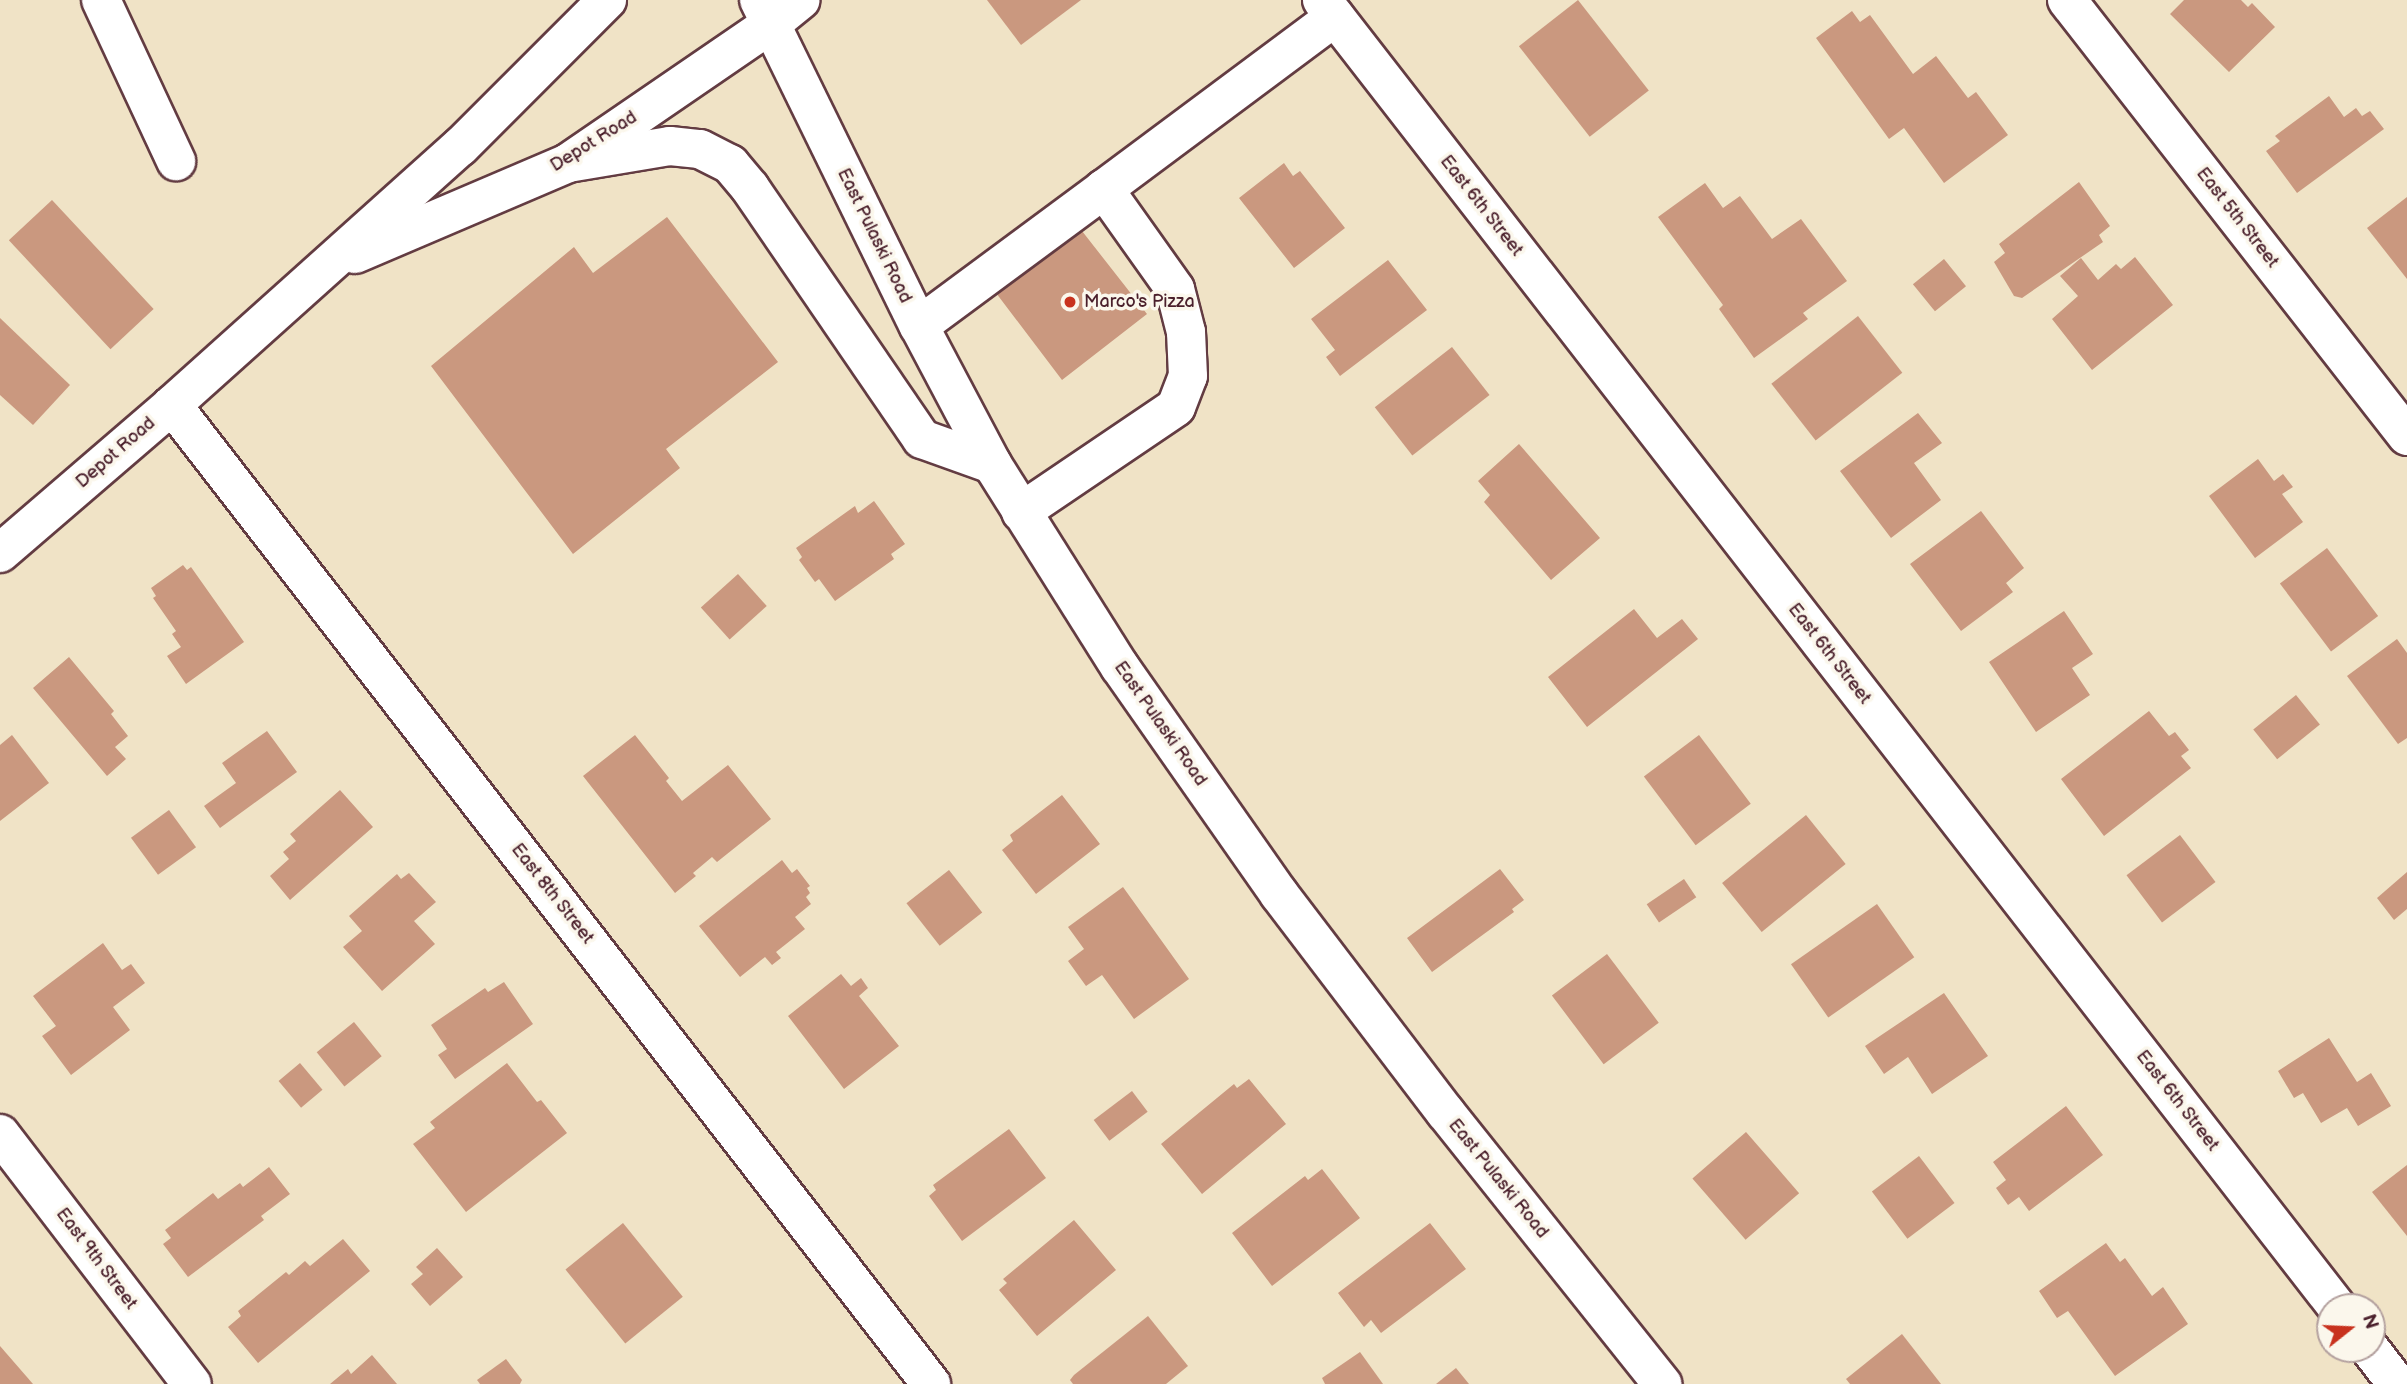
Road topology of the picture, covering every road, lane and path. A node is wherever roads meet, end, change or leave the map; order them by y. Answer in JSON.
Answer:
{"nodes":[{"id":1,"x":101,"y":0,"type":"edge"},
{"id":2,"x":607,"y":0,"type":"edge"},
{"id":3,"x":801,"y":0,"type":"edge"},
{"id":4,"x":2067,"y":0,"type":"edge"},
{"id":5,"x":1328,"y":8,"type":"edge"},
{"id":6,"x":765,"y":12,"type":"edge"},
{"id":7,"x":176,"y":161,"type":"dead end"},
{"id":8,"x":568,"y":163,"type":"junction"},
{"id":9,"x":1104,"y":189,"type":"junction"},
{"id":10,"x":326,"y":267,"type":"junction"},
{"id":11,"x":919,"y":326,"type":"junction"},
{"id":12,"x":172,"y":405,"type":"junction"},
{"id":13,"x":2407,"y":436,"type":"edge"},
{"id":14,"x":992,"y":464,"type":"junction"},
{"id":15,"x":1021,"y":512,"type":"junction"},
{"id":16,"x":0,"y":553,"type":"edge"},
{"id":17,"x":0,"y":1134,"type":"edge"},
{"id":18,"x":2326,"y":1293,"type":"edge"},
{"id":19,"x":2381,"y":1363,"type":"edge"},
{"id":20,"x":192,"y":1384,"type":"edge"},
{"id":21,"x":931,"y":1384,"type":"edge"},
{"id":22,"x":1662,"y":1384,"type":"edge"},
{"id":23,"x":2397,"y":1384,"type":"edge"}],
"edges":[{"from":1,"to":7,"type":"street"},
{"from":2,"to":10,"type":"street","name":"Depot Road"},
{"from":3,"to":6,"type":"street","name":"Depot Road"},
{"from":4,"to":13,"type":"street","name":"East 5th Street"},
{"from":5,"to":9,"type":"street"},
{"from":5,"to":18,"type":"street","name":"East 6th Street"},
{"from":6,"to":8,"type":"street","name":"Depot Road"},
{"from":6,"to":11,"type":"street","name":"East Pulaski Road"},
{"from":8,"to":10,"type":"street","name":"Depot Road"},
{"from":8,"to":14,"type":"street"},
{"from":9,"to":11,"type":"street"},
{"from":9,"to":15,"type":"street"},
{"from":10,"to":12,"type":"street","name":"Depot Road"},
{"from":11,"to":14,"type":"street","name":"East Pulaski Road"},
{"from":12,"to":16,"type":"street","name":"Depot Road"},
{"from":12,"to":21,"type":"street","name":"East 8th Street"},
{"from":14,"to":15,"type":"street","name":"East Pulaski Road"},
{"from":15,"to":22,"type":"street","name":"East Pulaski Road"},
{"from":17,"to":20,"type":"street","name":"East 9th Street"},
{"from":19,"to":23,"type":"street"}]}
